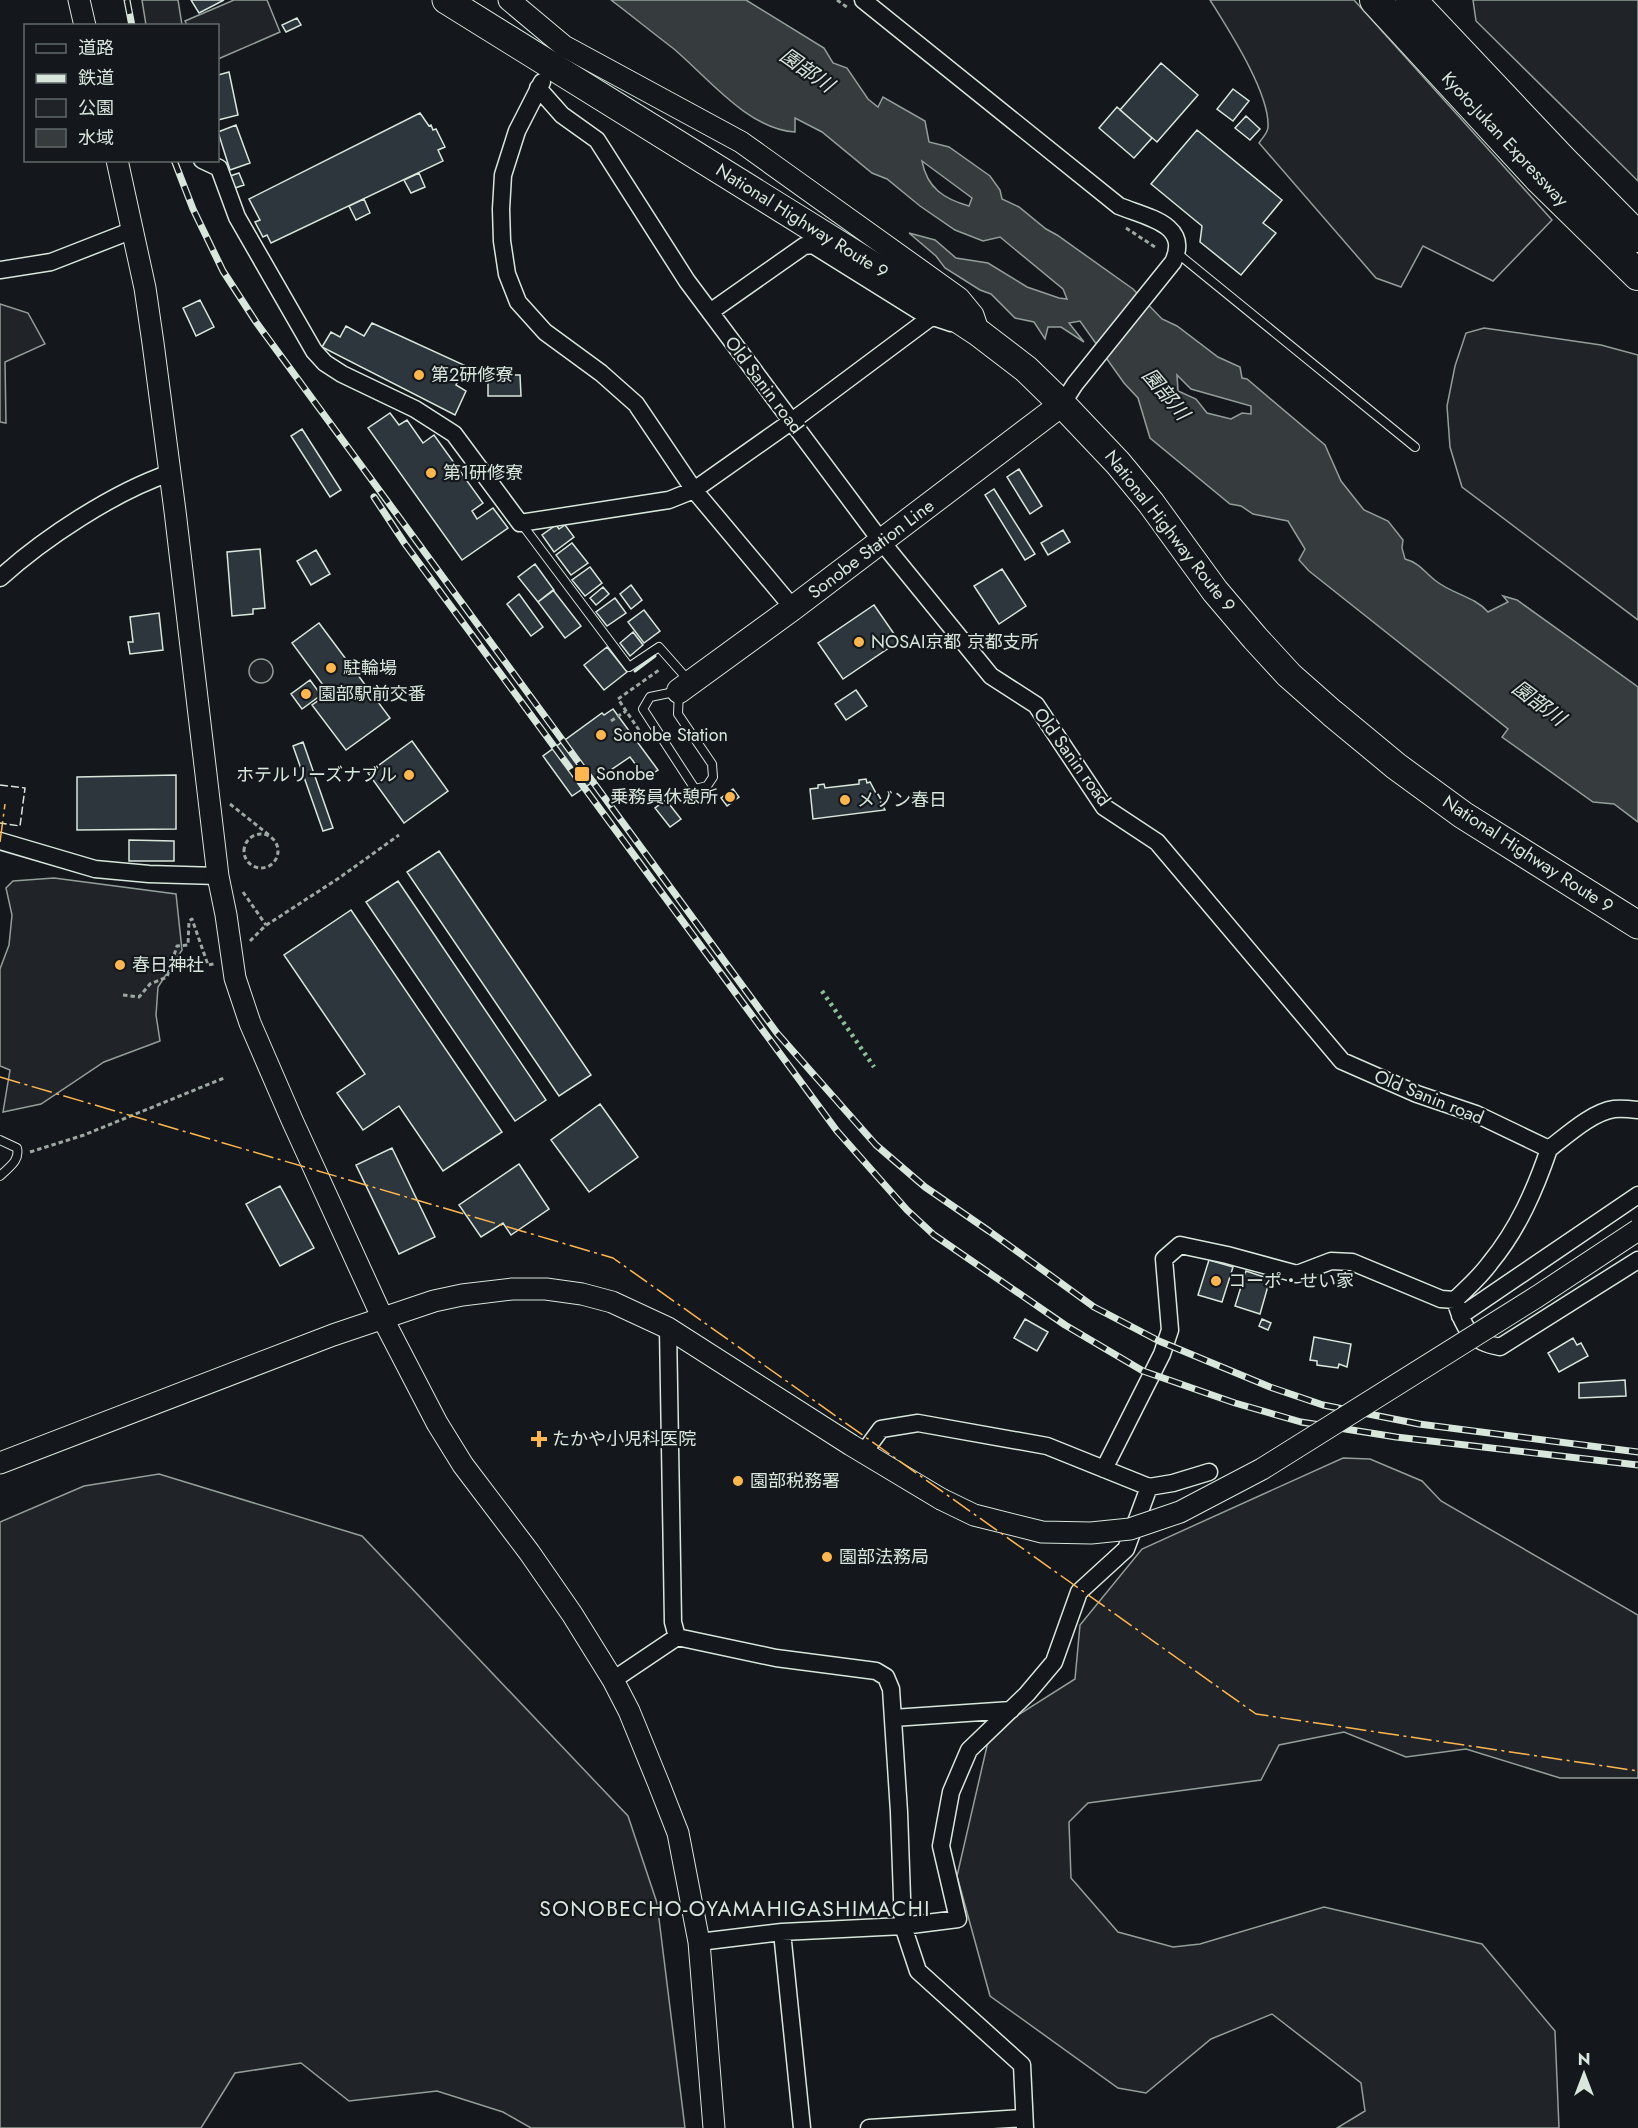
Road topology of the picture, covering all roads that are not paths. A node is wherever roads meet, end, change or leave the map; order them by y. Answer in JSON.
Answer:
{"nodes":[{"id":1,"x":79,"y":0,"type":"edge"},
{"id":2,"x":446,"y":0,"type":"edge"},
{"id":3,"x":509,"y":0,"type":"edge"},
{"id":4,"x":863,"y":0,"type":"edge"},
{"id":5,"x":1375,"y":0,"type":"edge"},
{"id":6,"x":1411,"y":0,"type":"edge"},
{"id":7,"x":85,"y":24,"type":"edge"},
{"id":8,"x":117,"y":162,"type":"edge"},
{"id":9,"x":206,"y":162,"type":"edge"},
{"id":10,"x":133,"y":230,"type":"junction"},
{"id":11,"x":1638,"y":237,"type":"edge"},
{"id":12,"x":1177,"y":253,"type":"junction"},
{"id":13,"x":0,"y":270,"type":"edge"},
{"id":14,"x":1638,"y":274,"type":"edge"},
{"id":15,"x":710,"y":312,"type":"junction"},
{"id":16,"x":930,"y":318,"type":"junction"},
{"id":17,"x":979,"y":333,"type":"junction"},
{"id":18,"x":1068,"y":394,"type":"junction"},
{"id":19,"x":792,"y":422,"type":"junction"},
{"id":20,"x":1415,"y":447,"type":"dead end"},
{"id":21,"x":170,"y":473,"type":"junction"},
{"id":22,"x":694,"y":490,"type":"junction"},
{"id":23,"x":520,"y":523,"type":"junction"},
{"id":24,"x":881,"y":541,"type":"junction"},
{"id":25,"x":0,"y":578,"type":"edge"},
{"id":26,"x":793,"y":608,"type":"junction"},
{"id":27,"x":685,"y":687,"type":"junction"},
{"id":28,"x":0,"y":841,"type":"edge"},
{"id":29,"x":218,"y":876,"type":"junction"},
{"id":30,"x":1638,"y":925,"type":"edge"},
{"id":31,"x":1638,"y":1110,"type":"edge"},
{"id":32,"x":0,"y":1140,"type":"edge"},
{"id":33,"x":1549,"y":1149,"type":"junction"},
{"id":34,"x":0,"y":1176,"type":"edge"},
{"id":35,"x":1638,"y":1195,"type":"edge"},
{"id":36,"x":1638,"y":1230,"type":"edge"},
{"id":37,"x":1638,"y":1260,"type":"edge"},
{"id":38,"x":1457,"y":1308,"type":"junction"},
{"id":39,"x":382,"y":1319,"type":"junction"},
{"id":40,"x":668,"y":1328,"type":"junction"},
{"id":41,"x":864,"y":1452,"type":"junction"},
{"id":42,"x":0,"y":1463,"type":"edge"},
{"id":43,"x":1104,"y":1469,"type":"junction"},
{"id":44,"x":1209,"y":1472,"type":"dead end"},
{"id":45,"x":1149,"y":1486,"type":"junction"},
{"id":46,"x":677,"y":1637,"type":"junction"},
{"id":47,"x":614,"y":1680,"type":"junction"},
{"id":48,"x":1011,"y":1710,"type":"junction"},
{"id":49,"x":893,"y":1718,"type":"junction"},
{"id":50,"x":903,"y":1926,"type":"junction"},
{"id":51,"x":782,"y":1932,"type":"junction"},
{"id":52,"x":699,"y":1942,"type":"junction"},
{"id":53,"x":1025,"y":2123,"type":"edge"},
{"id":54,"x":714,"y":2128,"type":"edge"},
{"id":55,"x":802,"y":2128,"type":"edge"},
{"id":56,"x":869,"y":2128,"type":"edge"}],
"edges":[{"from":1,"to":7,"type":"street"},
{"from":2,"to":17,"type":"highway","name":"National Highway Route 9"},
{"from":3,"to":17,"type":"street"},
{"from":4,"to":12,"type":"street"},
{"from":5,"to":14,"type":"highway","name":"Kyoto-Jukan Expressway"},
{"from":6,"to":11,"type":"highway","name":"Kyoto-Jukan Expressway"},
{"from":8,"to":10,"type":"street"},
{"from":9,"to":23,"type":"street"},
{"from":10,"to":13,"type":"street"},
{"from":10,"to":21,"type":"street"},
{"from":12,"to":18,"type":"street"},
{"from":12,"to":20,"type":"lane"},
{"from":15,"to":16,"type":"street"},
{"from":15,"to":19,"type":"street","name":"Old Sanin road"},
{"from":15,"to":22,"type":"street","name":"Old Sanin road"},
{"from":16,"to":17,"type":"street"},
{"from":16,"to":19,"type":"street"},
{"from":17,"to":18,"type":"highway","name":"National Highway Route 9"},
{"from":18,"to":24,"type":"main road","name":"Sonobe Station Line"},
{"from":18,"to":30,"type":"highway","name":"National Highway Route 9"},
{"from":19,"to":22,"type":"street"},
{"from":19,"to":24,"type":"street","name":"Old Sanin road"},
{"from":21,"to":25,"type":"street"},
{"from":21,"to":29,"type":"street"},
{"from":22,"to":23,"type":"street"},
{"from":22,"to":26,"type":"street"},
{"from":23,"to":27,"type":"lane"},
{"from":24,"to":26,"type":"main road","name":"Sonobe Station Line"},
{"from":24,"to":33,"type":"street","name":"Old Sanin road"},
{"from":26,"to":27,"type":"main road","name":"Sonobe Station Line"},
{"from":27,"to":27,"type":"lane"},
{"from":28,"to":29,"type":"street"},
{"from":29,"to":39,"type":"street"},
{"from":31,"to":33,"type":"street"},
{"from":32,"to":34,"type":"lane"},
{"from":33,"to":38,"type":"street"},
{"from":35,"to":38,"type":"street"},
{"from":36,"to":41,"type":"street","bridge":true},
{"from":37,"to":38,"type":"street"},
{"from":38,"to":43,"type":"street"},
{"from":39,"to":40,"type":"street"},
{"from":39,"to":42,"type":"street"},
{"from":39,"to":47,"type":"street"},
{"from":40,"to":41,"type":"street"},
{"from":40,"to":46,"type":"street"},
{"from":41,"to":43,"type":"street"},
{"from":43,"to":45,"type":"street"},
{"from":44,"to":45,"type":"street"},
{"from":45,"to":48,"type":"street"},
{"from":46,"to":47,"type":"street"},
{"from":46,"to":49,"type":"street"},
{"from":47,"to":52,"type":"street"},
{"from":48,"to":49,"type":"street"},
{"from":48,"to":50,"type":"street"},
{"from":49,"to":50,"type":"street"},
{"from":50,"to":51,"type":"street"},
{"from":50,"to":53,"type":"street"},
{"from":51,"to":52,"type":"street"},
{"from":51,"to":55,"type":"street"},
{"from":52,"to":54,"type":"street"},
{"from":53,"to":56,"type":"street"}]}
